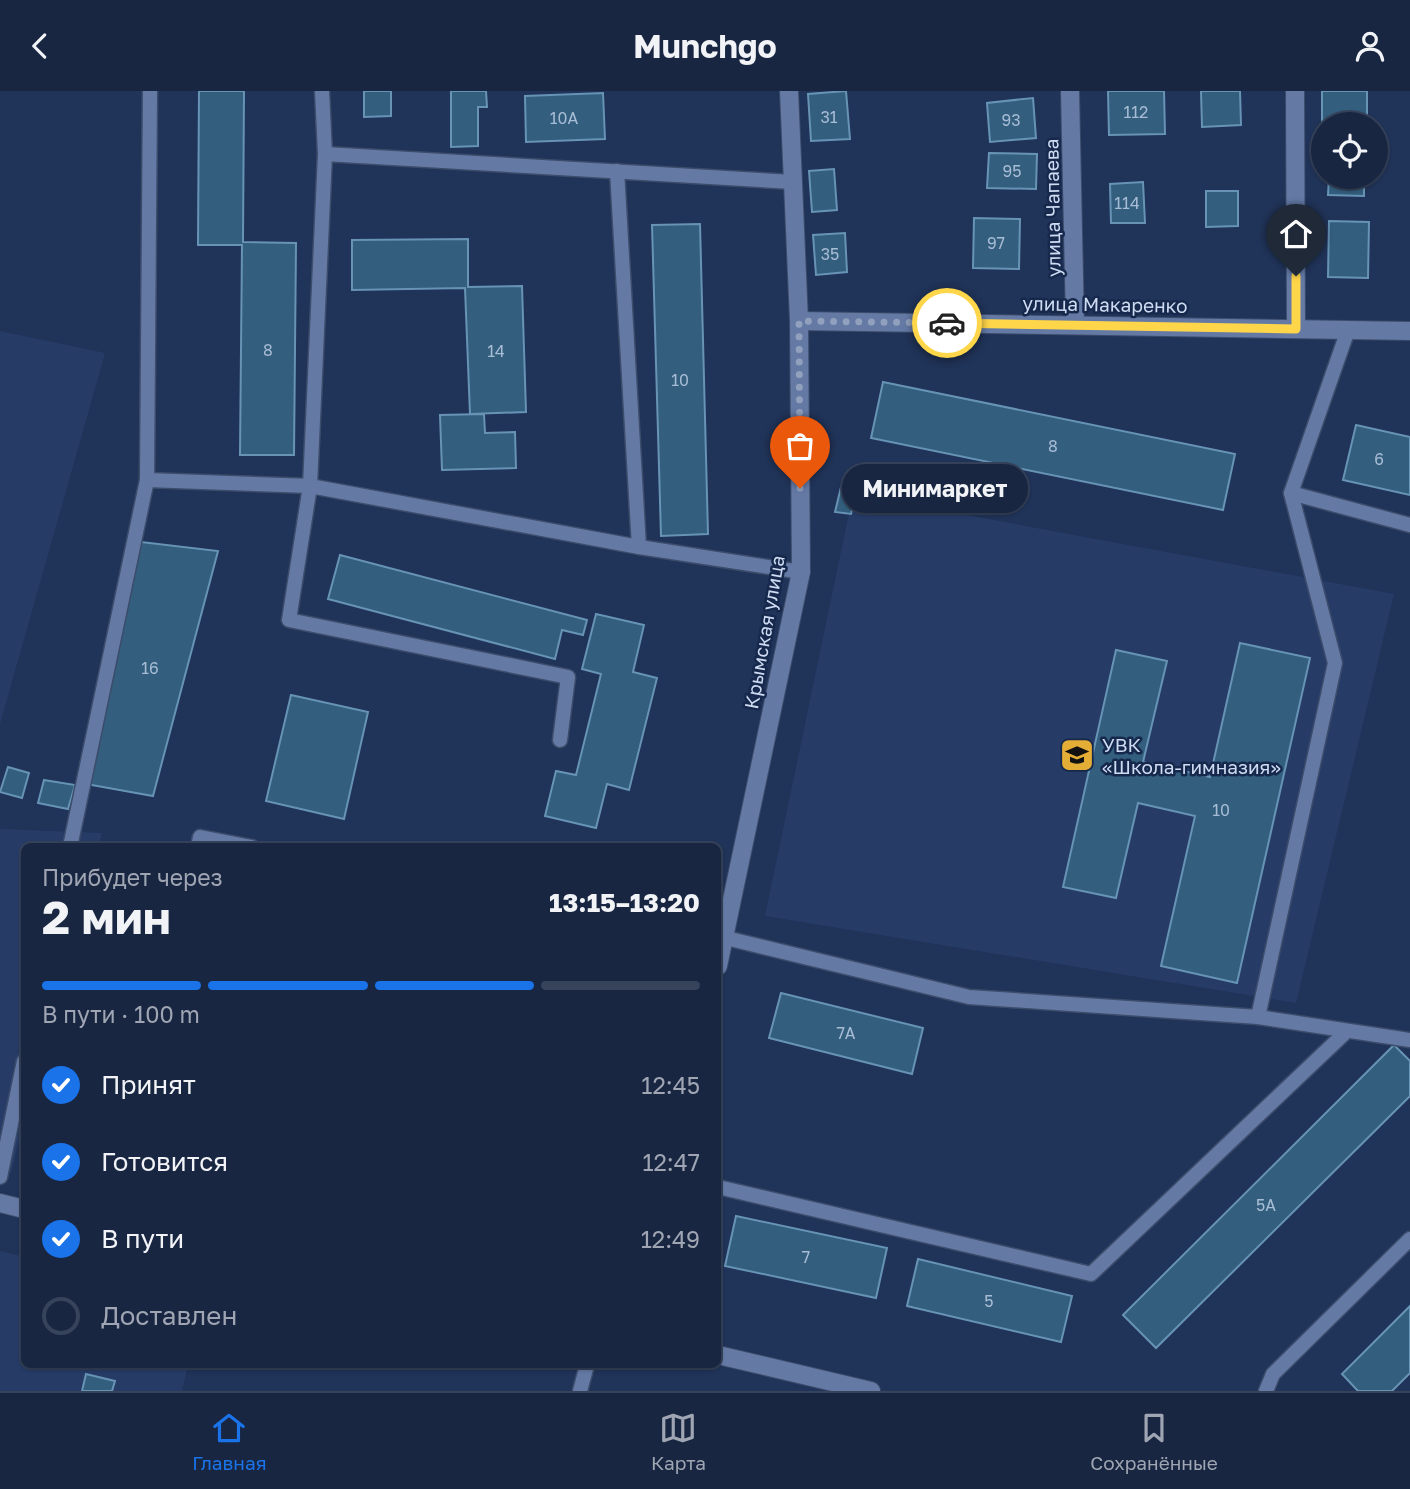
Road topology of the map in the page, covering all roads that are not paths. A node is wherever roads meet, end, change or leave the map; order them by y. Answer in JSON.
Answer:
{"nodes":[{"id":1,"x":150,"y":91,"type":"edge"},
{"id":2,"x":322,"y":91,"type":"edge"},
{"id":3,"x":789,"y":91,"type":"edge"},
{"id":4,"x":1070,"y":91,"type":"edge"},
{"id":5,"x":1295,"y":91,"type":"edge"},
{"id":6,"x":325,"y":154,"type":"junction"},
{"id":7,"x":617,"y":171,"type":"junction"},
{"id":8,"x":793,"y":182,"type":"junction"},
{"id":9,"x":799,"y":321,"type":"junction"},
{"id":10,"x":1075,"y":324,"type":"junction"},
{"id":11,"x":1296,"y":329,"type":"junction"},
{"id":12,"x":1348,"y":330,"type":"junction"},
{"id":13,"x":1410,"y":331,"type":"edge"},
{"id":14,"x":147,"y":480,"type":"junction"},
{"id":15,"x":310,"y":486,"type":"junction"},
{"id":16,"x":1292,"y":493,"type":"junction"},
{"id":17,"x":1410,"y":525,"type":"edge"},
{"id":18,"x":639,"y":547,"type":"junction"},
{"id":19,"x":801,"y":572,"type":"junction"},
{"id":20,"x":559,"y":740,"type":"dead end"},
{"id":21,"x":71,"y":843,"type":"edge"},
{"id":22,"x":199,"y":843,"type":"edge"},
{"id":23,"x":231,"y":843,"type":"edge"},
{"id":24,"x":721,"y":937,"type":"edge"},
{"id":25,"x":1258,"y":1017,"type":"junction"},
{"id":26,"x":1347,"y":1031,"type":"junction"},
{"id":27,"x":1410,"y":1040,"type":"edge"},
{"id":28,"x":21,"y":1076,"type":"edge"},
{"id":29,"x":0,"y":1177,"type":"edge"},
{"id":30,"x":721,"y":1188,"type":"edge"},
{"id":31,"x":0,"y":1203,"type":"edge"},
{"id":32,"x":21,"y":1208,"type":"edge"},
{"id":33,"x":1410,"y":1239,"type":"edge"},
{"id":34,"x":721,"y":1357,"type":"edge"},
{"id":35,"x":586,"y":1368,"type":"edge"},
{"id":36,"x":580,"y":1391,"type":"edge"},
{"id":37,"x":871,"y":1391,"type":"edge"},
{"id":38,"x":1266,"y":1391,"type":"edge"}],
"edges":[{"from":1,"to":14,"type":"lane"},
{"from":2,"to":6,"type":"lane"},
{"from":3,"to":8,"type":"street","name":"Крымская улица"},
{"from":4,"to":10,"type":"street","name":"улица Чапаева"},
{"from":5,"to":11,"type":"street"},
{"from":6,"to":7,"type":"lane"},
{"from":6,"to":15,"type":"lane"},
{"from":7,"to":8,"type":"lane"},
{"from":7,"to":18,"type":"lane"},
{"from":8,"to":9,"type":"street","name":"Крымская улица"},
{"from":9,"to":10,"type":"street","name":"улица Макаренко"},
{"from":9,"to":19,"type":"street","name":"Крымская улица"},
{"from":10,"to":11,"type":"street","name":"улица Макаренко"},
{"from":11,"to":12,"type":"street","name":"улица Макаренко"},
{"from":12,"to":13,"type":"street","name":"улица Макаренко"},
{"from":12,"to":16,"type":"lane"},
{"from":14,"to":15,"type":"lane"},
{"from":14,"to":21,"type":"lane"},
{"from":15,"to":18,"type":"lane"},
{"from":15,"to":20,"type":"lane"},
{"from":16,"to":17,"type":"lane"},
{"from":16,"to":25,"type":"lane"},
{"from":18,"to":19,"type":"lane"},
{"from":19,"to":24,"type":"street","name":"Крымская улица"},
{"from":22,"to":23,"type":"lane"},
{"from":24,"to":25,"type":"lane"},
{"from":25,"to":26,"type":"lane"},
{"from":26,"to":27,"type":"lane"},
{"from":26,"to":30,"type":"lane"},
{"from":28,"to":29,"type":"lane"},
{"from":31,"to":32,"type":"street"},
{"from":33,"to":38,"type":"lane"},
{"from":34,"to":37,"type":"street"},
{"from":35,"to":36,"type":"lane"}]}
